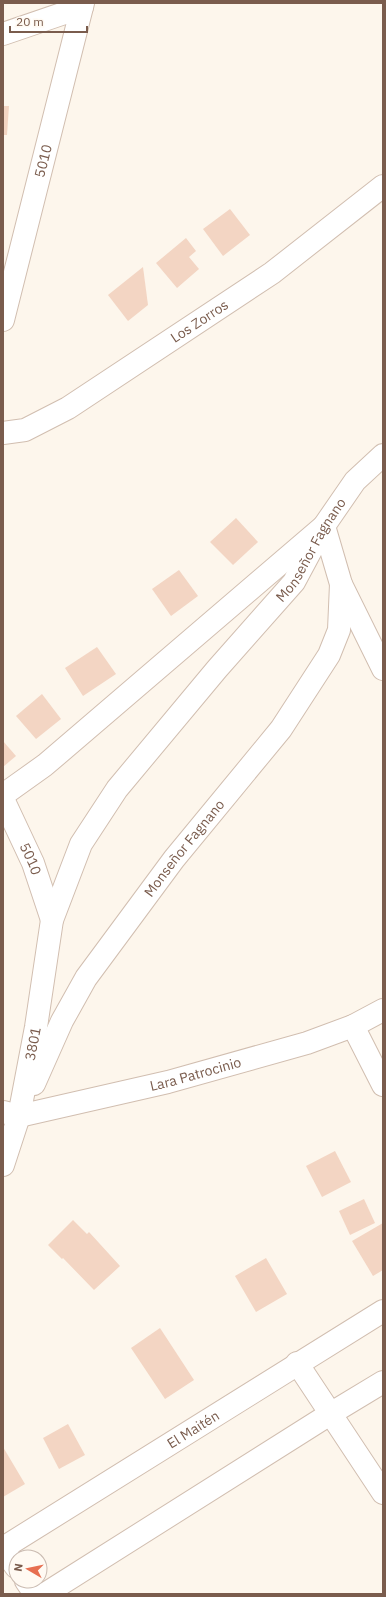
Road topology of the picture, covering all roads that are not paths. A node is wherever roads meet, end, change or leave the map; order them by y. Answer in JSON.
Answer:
{"nodes":[{"id":1,"x":82,"y":5,"type":"edge"},
{"id":2,"x":3,"y":34,"type":"edge"},
{"id":3,"x":383,"y":186,"type":"edge"},
{"id":4,"x":3,"y":320,"type":"edge"},
{"id":5,"x":3,"y":433,"type":"edge"},
{"id":6,"x":383,"y":455,"type":"edge"},
{"id":7,"x":324,"y":526,"type":"junction"},
{"id":8,"x":341,"y":584,"type":"junction"},
{"id":9,"x":383,"y":669,"type":"edge"},
{"id":10,"x":3,"y":795,"type":"edge"},
{"id":11,"x":3,"y":799,"type":"edge"},
{"id":12,"x":52,"y":920,"type":"junction"},
{"id":13,"x":383,"y":1010,"type":"edge"},
{"id":14,"x":353,"y":1026,"type":"junction"},
{"id":15,"x":383,"y":1085,"type":"edge"},
{"id":16,"x":11,"y":1114,"type":"edge"},
{"id":17,"x":3,"y":1165,"type":"edge"},
{"id":18,"x":383,"y":1311,"type":"edge"},
{"id":19,"x":297,"y":1363,"type":"junction"},
{"id":20,"x":383,"y":1382,"type":"edge"},
{"id":21,"x":330,"y":1414,"type":"junction"},
{"id":22,"x":383,"y":1493,"type":"edge"},
{"id":23,"x":3,"y":1549,"type":"edge"},
{"id":24,"x":45,"y":1594,"type":"edge"}],
"edges":[{"from":1,"to":2,"type":"street"},
{"from":1,"to":4,"type":"street","name":"5010"},
{"from":3,"to":5,"type":"street","name":"Los Zorros"},
{"from":6,"to":7,"type":"street","name":"Monseñor Fagnano"},
{"from":7,"to":8,"type":"street"},
{"from":7,"to":10,"type":"street"},
{"from":7,"to":12,"type":"street","name":"Monseñor Fagnano"},
{"from":8,"to":9,"type":"street"},
{"from":8,"to":16,"type":"street","name":"Monseñor Fagnano"},
{"from":11,"to":12,"type":"street","name":"5010"},
{"from":12,"to":16,"type":"street","name":"3801"},
{"from":13,"to":14,"type":"street","name":"Lara Patrocinio"},
{"from":14,"to":15,"type":"street"},
{"from":14,"to":16,"type":"street","name":"Lara Patrocinio"},
{"from":16,"to":17,"type":"street","name":"3801"},
{"from":18,"to":19,"type":"street","name":"El Maitén"},
{"from":19,"to":21,"type":"street"},
{"from":19,"to":23,"type":"street","name":"El Maitén"},
{"from":20,"to":21,"type":"street"},
{"from":21,"to":22,"type":"street"},
{"from":21,"to":24,"type":"street"}]}
